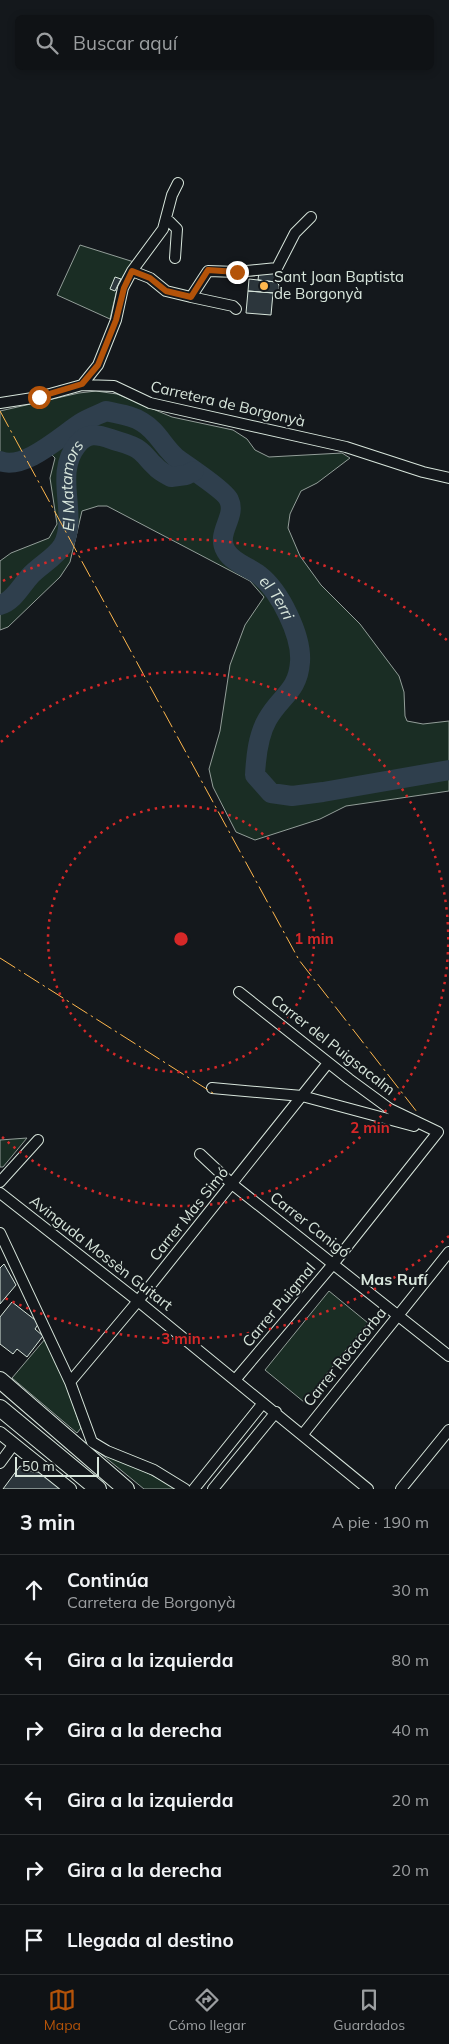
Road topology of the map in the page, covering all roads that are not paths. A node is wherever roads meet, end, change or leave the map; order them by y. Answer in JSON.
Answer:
{"nodes":[{"id":1,"x":178,"y":183,"type":"dead end"},
{"id":2,"x":311,"y":217,"type":"dead end"},
{"id":3,"x":166,"y":218,"type":"junction"},
{"id":4,"x":175,"y":258,"type":"dead end"},
{"id":5,"x":132,"y":271,"type":"junction"},
{"id":6,"x":191,"y":297,"type":"junction"},
{"id":7,"x":236,"y":309,"type":"dead end"},
{"id":8,"x":82,"y":384,"type":"junction"},
{"id":9,"x":0,"y":402,"type":"edge"},
{"id":10,"x":449,"y":478,"type":"edge"},
{"id":11,"x":239,"y":992,"type":"dead end"},
{"id":12,"x":328,"y":1062,"type":"junction"},
{"id":13,"x":212,"y":1088,"type":"dead end"},
{"id":14,"x":302,"y":1096,"type":"junction"},
{"id":15,"x":444,"y":1132,"type":"edge"},
{"id":16,"x":38,"y":1140,"type":"dead end"},
{"id":17,"x":200,"y":1154,"type":"dead end"},
{"id":18,"x":0,"y":1182,"type":"edge"},
{"id":19,"x":232,"y":1184,"type":"junction"},
{"id":20,"x":0,"y":1193,"type":"edge"},
{"id":21,"x":0,"y":1233,"type":"edge"},
{"id":22,"x":449,"y":1252,"type":"edge"},
{"id":23,"x":334,"y":1262,"type":"junction"},
{"id":24,"x":138,"y":1301,"type":"junction"},
{"id":25,"x":398,"y":1315,"type":"junction"},
{"id":26,"x":449,"y":1356,"type":"edge"},
{"id":27,"x":0,"y":1380,"type":"edge"},
{"id":28,"x":235,"y":1380,"type":"junction"},
{"id":29,"x":70,"y":1382,"type":"junction"},
{"id":30,"x":0,"y":1394,"type":"edge"},
{"id":31,"x":263,"y":1403,"type":"junction"},
{"id":32,"x":0,"y":1408,"type":"edge"},
{"id":33,"x":276,"y":1412,"type":"junction"},
{"id":34,"x":0,"y":1420,"type":"edge"},
{"id":35,"x":449,"y":1430,"type":"edge"},
{"id":36,"x":0,"y":1433,"type":"edge"},
{"id":37,"x":303,"y":1434,"type":"junction"},
{"id":38,"x":14,"y":1444,"type":"junction"},
{"id":39,"x":0,"y":1463,"type":"edge"},
{"id":40,"x":70,"y":1489,"type":"edge"},
{"id":41,"x":89,"y":1489,"type":"edge"},
{"id":42,"x":98,"y":1489,"type":"edge"},
{"id":43,"x":116,"y":1489,"type":"edge"},
{"id":44,"x":126,"y":1489,"type":"edge"},
{"id":45,"x":185,"y":1489,"type":"edge"},
{"id":46,"x":194,"y":1489,"type":"edge"},
{"id":47,"x":214,"y":1489,"type":"edge"},
{"id":48,"x":368,"y":1489,"type":"edge"},
{"id":49,"x":400,"y":1489,"type":"edge"}],
"edges":[{"from":1,"to":3,"type":"street"},
{"from":2,"to":6,"type":"street"},
{"from":3,"to":4,"type":"street"},
{"from":3,"to":5,"type":"street"},
{"from":5,"to":6,"type":"street"},
{"from":5,"to":8,"type":"street"},
{"from":6,"to":7,"type":"street"},
{"from":8,"to":9,"type":"street","name":"Carretera de Borgonyà"},
{"from":8,"to":10,"type":"street","name":"Carretera de Borgonyà"},
{"from":11,"to":12,"type":"street","name":"Carrer del Puigsacalm"},
{"from":12,"to":14,"type":"street","name":"Carrer Mas Simó"},
{"from":12,"to":15,"type":"street","name":"Carrer del Puigsacalm"},
{"from":13,"to":14,"type":"street"},
{"from":14,"to":15,"type":"street"},
{"from":14,"to":19,"type":"street","name":"Carrer Mas Simó"},
{"from":15,"to":23,"type":"street","name":"Carrer Puigmal"},
{"from":16,"to":18,"type":"street"},
{"from":17,"to":19,"type":"street","name":"Carrer Canigó"},
{"from":19,"to":23,"type":"street","name":"Carrer Canigó"},
{"from":19,"to":24,"type":"street","name":"Carrer Mas Simó"},
{"from":20,"to":24,"type":"street","name":"Avinguda Mossèn Guitart"},
{"from":21,"to":29,"type":"street"},
{"from":22,"to":25,"type":"street","name":"Carrer Rocacorba"},
{"from":23,"to":25,"type":"street","name":"Carrer Canigó"},
{"from":23,"to":28,"type":"street","name":"Carrer Puigmal"},
{"from":24,"to":28,"type":"street","name":"Avinguda Mossèn Guitart"},
{"from":24,"to":29,"type":"street","name":"Carrer Mas Simó"},
{"from":25,"to":26,"type":"street","name":"Carrer Canigó"},
{"from":25,"to":37,"type":"street","name":"Carrer Rocacorba"},
{"from":27,"to":44,"type":"highway"},
{"from":28,"to":31,"type":"street","name":"Avinguda Mossèn Guitart"},
{"from":29,"to":45,"type":"street"},
{"from":30,"to":43,"type":"highway"},
{"from":31,"to":33,"type":"street","name":"Avinguda Mossèn Guitart"},
{"from":31,"to":46,"type":"street"},
{"from":32,"to":42,"type":"highway"},
{"from":33,"to":37,"type":"street","name":"Avinguda Mossèn Guitart"},
{"from":33,"to":47,"type":"street"},
{"from":34,"to":41,"type":"highway"},
{"from":35,"to":49,"type":"street"},
{"from":36,"to":38,"type":"street"},
{"from":37,"to":48,"type":"street","name":"Avinguda Mossèn Guitart"},
{"from":38,"to":39,"type":"street"},
{"from":38,"to":40,"type":"street"}]}
